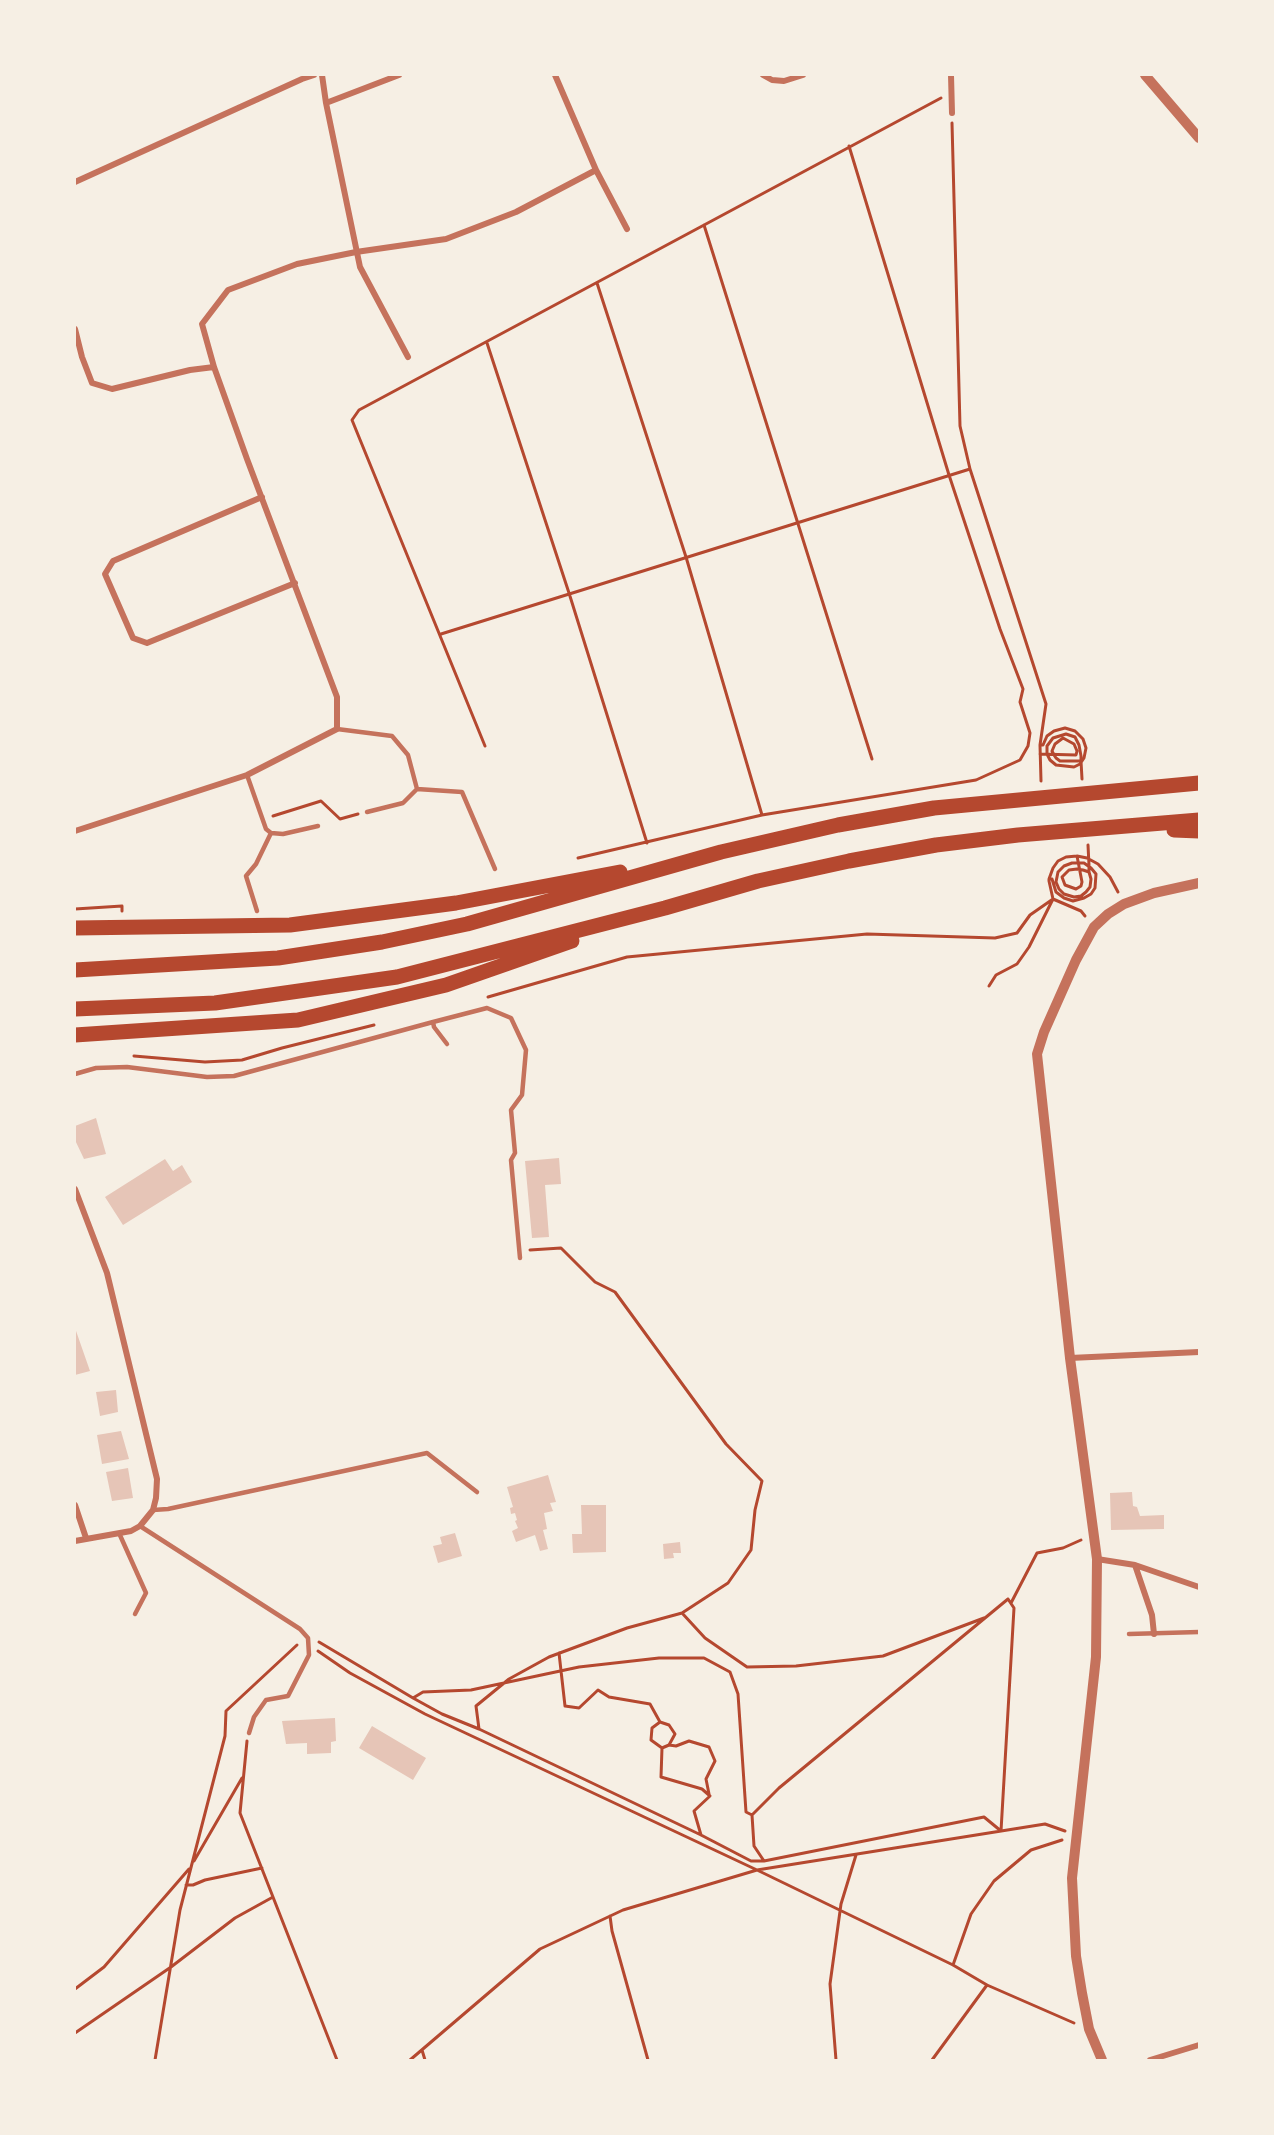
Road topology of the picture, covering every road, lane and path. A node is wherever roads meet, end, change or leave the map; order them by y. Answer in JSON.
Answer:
{"nodes":[{"id":1,"x":314,"y":75,"type":"edge"},
{"id":2,"x":322,"y":75,"type":"edge"},
{"id":3,"x":399,"y":75,"type":"edge"},
{"id":4,"x":555,"y":75,"type":"edge"},
{"id":5,"x":763,"y":75,"type":"edge"},
{"id":6,"x":803,"y":75,"type":"edge"},
{"id":7,"x":951,"y":75,"type":"edge"},
{"id":8,"x":1145,"y":75,"type":"edge"},
{"id":9,"x":951,"y":94,"type":"junction"},
{"id":10,"x":326,"y":103,"type":"junction"},
{"id":11,"x":952,"y":113,"type":"joint"},
{"id":12,"x":1199,"y":138,"type":"edge"},
{"id":13,"x":849,"y":146,"type":"junction"},
{"id":14,"x":596,"y":170,"type":"junction"},
{"id":15,"x":75,"y":182,"type":"edge"},
{"id":16,"x":704,"y":225,"type":"junction"},
{"id":17,"x":627,"y":229,"type":"dead end"},
{"id":18,"x":356,"y":252,"type":"junction"},
{"id":19,"x":597,"y":283,"type":"junction"},
{"id":20,"x":75,"y":329,"type":"edge"},
{"id":21,"x":487,"y":342,"type":"junction"},
{"id":22,"x":408,"y":357,"type":"dead end"},
{"id":23,"x":214,"y":367,"type":"junction"},
{"id":24,"x":970,"y":469,"type":"junction"},
{"id":25,"x":949,"y":475,"type":"junction"},
{"id":26,"x":262,"y":497,"type":"junction"},
{"id":27,"x":797,"y":522,"type":"junction"},
{"id":28,"x":686,"y":557,"type":"junction"},
{"id":29,"x":295,"y":584,"type":"junction"},
{"id":30,"x":569,"y":593,"type":"junction"},
{"id":31,"x":441,"y":634,"type":"junction"},
{"id":32,"x":337,"y":729,"type":"junction"},
{"id":33,"x":1041,"y":745,"type":"junction"},
{"id":34,"x":485,"y":746,"type":"dead end"},
{"id":35,"x":1040,"y":754,"type":"junction"},
{"id":36,"x":872,"y":759,"type":"dead end"},
{"id":37,"x":247,"y":775,"type":"junction"},
{"id":38,"x":1199,"y":783,"type":"edge"},
{"id":39,"x":417,"y":789,"type":"junction"},
{"id":40,"x":1043,"y":796,"type":"junction"},
{"id":41,"x":367,"y":812,"type":"joint"},
{"id":42,"x":762,"y":814,"type":"junction"},
{"id":43,"x":262,"y":819,"type":"junction"},
{"id":44,"x":1199,"y":820,"type":"edge"},
{"id":45,"x":318,"y":826,"type":"dead end"},
{"id":46,"x":1117,"y":826,"type":"junction"},
{"id":47,"x":75,"y":831,"type":"edge"},
{"id":48,"x":1199,"y":831,"type":"edge"},
{"id":49,"x":271,"y":833,"type":"junction"},
{"id":50,"x":647,"y":843,"type":"junction"},
{"id":51,"x":721,"y":852,"type":"junction"},
{"id":52,"x":1077,"y":856,"type":"junction"},
{"id":53,"x":578,"y":858,"type":"dead end"},
{"id":54,"x":495,"y":869,"type":"dead end"},
{"id":55,"x":1051,"y":879,"type":"junction"},
{"id":56,"x":1199,"y":883,"type":"edge"},
{"id":57,"x":1053,"y":899,"type":"junction"},
{"id":58,"x":1124,"y":904,"type":"junction"},
{"id":59,"x":122,"y":906,"type":"dead end"},
{"id":60,"x":665,"y":908,"type":"junction"},
{"id":61,"x":75,"y":909,"type":"edge"},
{"id":62,"x":257,"y":911,"type":"dead end"},
{"id":63,"x":1094,"y":927,"type":"junction"},
{"id":64,"x":75,"y":928,"type":"edge"},
{"id":65,"x":75,"y":970,"type":"edge"},
{"id":66,"x":989,"y":986,"type":"dead end"},
{"id":67,"x":485,"y":998,"type":"dead end"},
{"id":68,"x":75,"y":1009,"type":"edge"},
{"id":69,"x":433,"y":1022,"type":"junction"},
{"id":70,"x":380,"y":1024,"type":"dead end"},
{"id":71,"x":75,"y":1035,"type":"edge"},
{"id":72,"x":447,"y":1044,"type":"dead end"},
{"id":73,"x":128,"y":1056,"type":"dead end"},
{"id":74,"x":75,"y":1074,"type":"edge"},
{"id":75,"x":75,"y":1189,"type":"edge"},
{"id":76,"x":519,"y":1251,"type":"junction"},
{"id":77,"x":520,"y":1258,"type":"dead end"},
{"id":78,"x":1199,"y":1352,"type":"edge"},
{"id":79,"x":1070,"y":1358,"type":"junction"},
{"id":80,"x":477,"y":1492,"type":"dead end"},
{"id":81,"x":75,"y":1505,"type":"edge"},
{"id":82,"x":153,"y":1510,"type":"junction"},
{"id":83,"x":140,"y":1526,"type":"junction"},
{"id":84,"x":118,"y":1533,"type":"junction"},
{"id":85,"x":1094,"y":1533,"type":"junction"},
{"id":86,"x":86,"y":1538,"type":"junction"},
{"id":87,"x":75,"y":1541,"type":"edge"},
{"id":88,"x":1098,"y":1559,"type":"junction"},
{"id":89,"x":1135,"y":1565,"type":"junction"},
{"id":90,"x":1199,"y":1587,"type":"edge"},
{"id":91,"x":1011,"y":1603,"type":"junction"},
{"id":92,"x":682,"y":1613,"type":"junction"},
{"id":93,"x":135,"y":1614,"type":"dead end"},
{"id":94,"x":984,"y":1618,"type":"junction"},
{"id":95,"x":1199,"y":1632,"type":"edge"},
{"id":96,"x":1129,"y":1634,"type":"dead end"},
{"id":97,"x":1154,"y":1634,"type":"junction"},
{"id":98,"x":309,"y":1638,"type":"junction"},
{"id":99,"x":559,"y":1653,"type":"junction"},
{"id":100,"x":561,"y":1671,"type":"junction"},
{"id":101,"x":350,"y":1672,"type":"dead end"},
{"id":102,"x":502,"y":1683,"type":"junction"},
{"id":103,"x":413,"y":1698,"type":"junction"},
{"id":104,"x":660,"y":1722,"type":"junction"},
{"id":105,"x":479,"y":1729,"type":"junction"},
{"id":106,"x":249,"y":1733,"type":"joint"},
{"id":107,"x":669,"y":1745,"type":"junction"},
{"id":108,"x":662,"y":1748,"type":"junction"},
{"id":109,"x":243,"y":1776,"type":"junction"},
{"id":110,"x":709,"y":1795,"type":"junction"},
{"id":111,"x":752,"y":1815,"type":"junction"},
{"id":112,"x":1001,"y":1831,"type":"junction"},
{"id":113,"x":701,"y":1835,"type":"junction"},
{"id":114,"x":1078,"y":1835,"type":"junction"},
{"id":115,"x":856,"y":1854,"type":"junction"},
{"id":116,"x":756,"y":1862,"type":"junction"},
{"id":117,"x":764,"y":1862,"type":"junction"},
{"id":118,"x":192,"y":1864,"type":"junction"},
{"id":119,"x":262,"y":1868,"type":"junction"},
{"id":120,"x":757,"y":1870,"type":"junction"},
{"id":121,"x":186,"y":1885,"type":"junction"},
{"id":122,"x":273,"y":1897,"type":"junction"},
{"id":123,"x":840,"y":1910,"type":"junction"},
{"id":124,"x":610,"y":1916,"type":"junction"},
{"id":125,"x":953,"y":1965,"type":"junction"},
{"id":126,"x":171,"y":1967,"type":"junction"},
{"id":127,"x":987,"y":1985,"type":"junction"},
{"id":128,"x":75,"y":1989,"type":"edge"},
{"id":129,"x":1089,"y":2029,"type":"junction"},
{"id":130,"x":75,"y":2033,"type":"edge"},
{"id":131,"x":1199,"y":2045,"type":"edge"},
{"id":132,"x":422,"y":2050,"type":"junction"},
{"id":133,"x":155,"y":2060,"type":"edge"},
{"id":134,"x":337,"y":2060,"type":"edge"},
{"id":135,"x":410,"y":2060,"type":"edge"},
{"id":136,"x":425,"y":2060,"type":"edge"},
{"id":137,"x":648,"y":2060,"type":"edge"},
{"id":138,"x":836,"y":2060,"type":"edge"},
{"id":139,"x":932,"y":2060,"type":"edge"},
{"id":140,"x":1102,"y":2060,"type":"edge"},
{"id":141,"x":1150,"y":2060,"type":"edge"}],
"edges":[{"from":1,"to":15,"type":"street"},
{"from":2,"to":10,"type":"street"},
{"from":3,"to":10,"type":"street"},
{"from":4,"to":14,"type":"street"},
{"from":5,"to":6,"type":"street"},
{"from":7,"to":9,"type":"street"},
{"from":8,"to":12,"type":"street"},
{"from":9,"to":11,"type":"street"},
{"from":9,"to":13,"type":"path"},
{"from":10,"to":18,"type":"street"},
{"from":11,"to":24,"type":"path"},
{"from":13,"to":16,"type":"path"},
{"from":13,"to":25,"type":"path"},
{"from":14,"to":17,"type":"street"},
{"from":14,"to":18,"type":"street"},
{"from":16,"to":19,"type":"path"},
{"from":16,"to":27,"type":"path"},
{"from":18,"to":22,"type":"street"},
{"from":18,"to":23,"type":"street"},
{"from":19,"to":21,"type":"path"},
{"from":19,"to":28,"type":"path"},
{"from":20,"to":23,"type":"street"},
{"from":21,"to":30,"type":"path"},
{"from":21,"to":31,"type":"path"},
{"from":23,"to":26,"type":"street"},
{"from":24,"to":25,"type":"path"},
{"from":24,"to":33,"type":"path"},
{"from":25,"to":27,"type":"path"},
{"from":25,"to":42,"type":"path"},
{"from":26,"to":29,"type":"street"},
{"from":26,"to":29,"type":"street"},
{"from":27,"to":28,"type":"path"},
{"from":27,"to":36,"type":"path"},
{"from":28,"to":30,"type":"path"},
{"from":28,"to":42,"type":"path"},
{"from":29,"to":32,"type":"street"},
{"from":30,"to":31,"type":"path"},
{"from":30,"to":50,"type":"path"},
{"from":31,"to":34,"type":"path"},
{"from":32,"to":37,"type":"street"},
{"from":32,"to":39,"type":"lane"},
{"from":33,"to":35,"type":"path"},
{"from":33,"to":35,"type":"path"},
{"from":35,"to":40,"type":"path"},
{"from":37,"to":43,"type":"lane"},
{"from":37,"to":47,"type":"street"},
{"from":38,"to":40,"type":"highway"},
{"from":39,"to":41,"type":"lane"},
{"from":39,"to":54,"type":"lane"},
{"from":40,"to":51,"type":"highway"},
{"from":41,"to":43,"type":"path"},
{"from":42,"to":50,"type":"path"},
{"from":43,"to":49,"type":"lane"},
{"from":44,"to":46,"type":"highway"},
{"from":45,"to":49,"type":"lane"},
{"from":46,"to":48,"type":"highway"},
{"from":46,"to":60,"type":"highway"},
{"from":49,"to":62,"type":"lane"},
{"from":50,"to":53,"type":"path"},
{"from":51,"to":64,"type":"highway"},
{"from":51,"to":65,"type":"highway"},
{"from":52,"to":55,"type":"path"},
{"from":52,"to":55,"type":"path"},
{"from":52,"to":58,"type":"path"},
{"from":55,"to":57,"type":"path"},
{"from":56,"to":58,"type":"street"},
{"from":57,"to":63,"type":"path"},
{"from":57,"to":66,"type":"path"},
{"from":57,"to":67,"type":"path"},
{"from":58,"to":63,"type":"street"},
{"from":59,"to":61,"type":"path"},
{"from":60,"to":68,"type":"highway"},
{"from":60,"to":71,"type":"highway"},
{"from":63,"to":79,"type":"street"},
{"from":69,"to":72,"type":"lane"},
{"from":69,"to":74,"type":"lane"},
{"from":69,"to":76,"type":"lane"},
{"from":70,"to":73,"type":"path"},
{"from":75,"to":82,"type":"street"},
{"from":76,"to":77,"type":"lane"},
{"from":76,"to":92,"type":"path"},
{"from":78,"to":79,"type":"street"},
{"from":79,"to":85,"type":"street"},
{"from":80,"to":82,"type":"lane"},
{"from":81,"to":86,"type":"street"},
{"from":82,"to":83,"type":"street"},
{"from":83,"to":84,"type":"street"},
{"from":83,"to":98,"type":"lane"},
{"from":84,"to":86,"type":"street"},
{"from":84,"to":93,"type":"lane"},
{"from":85,"to":88,"type":"street"},
{"from":85,"to":91,"type":"path"},
{"from":86,"to":87,"type":"street"},
{"from":88,"to":89,"type":"street"},
{"from":88,"to":114,"type":"street"},
{"from":89,"to":90,"type":"street"},
{"from":89,"to":97,"type":"street"},
{"from":91,"to":94,"type":"path"},
{"from":91,"to":112,"type":"path"},
{"from":92,"to":94,"type":"path"},
{"from":92,"to":99,"type":"path"},
{"from":94,"to":111,"type":"path"},
{"from":95,"to":97,"type":"lane"},
{"from":96,"to":97,"type":"lane"},
{"from":98,"to":103,"type":"path"},
{"from":98,"to":106,"type":"lane"},
{"from":98,"to":118,"type":"path"},
{"from":99,"to":100,"type":"path"},
{"from":99,"to":102,"type":"path"},
{"from":100,"to":102,"type":"path"},
{"from":100,"to":104,"type":"path"},
{"from":100,"to":111,"type":"path"},
{"from":101,"to":120,"type":"path"},
{"from":102,"to":103,"type":"path"},
{"from":102,"to":105,"type":"path"},
{"from":103,"to":105,"type":"path"},
{"from":104,"to":107,"type":"path"},
{"from":104,"to":108,"type":"path"},
{"from":105,"to":113,"type":"path"},
{"from":106,"to":109,"type":"path"},
{"from":107,"to":108,"type":"path"},
{"from":107,"to":110,"type":"path"},
{"from":108,"to":110,"type":"path"},
{"from":109,"to":118,"type":"path"},
{"from":109,"to":119,"type":"path"},
{"from":110,"to":113,"type":"path"},
{"from":111,"to":117,"type":"path"},
{"from":112,"to":114,"type":"path"},
{"from":112,"to":115,"type":"path"},
{"from":112,"to":117,"type":"path"},
{"from":113,"to":116,"type":"path"},
{"from":114,"to":125,"type":"path"},
{"from":114,"to":129,"type":"street"},
{"from":115,"to":120,"type":"path"},
{"from":115,"to":123,"type":"path"},
{"from":116,"to":117,"type":"path"},
{"from":116,"to":120,"type":"path"},
{"from":118,"to":121,"type":"path"},
{"from":118,"to":128,"type":"path"},
{"from":119,"to":121,"type":"path"},
{"from":119,"to":122,"type":"path"},
{"from":120,"to":123,"type":"path"},
{"from":120,"to":124,"type":"path"},
{"from":121,"to":126,"type":"path"},
{"from":122,"to":126,"type":"path"},
{"from":122,"to":134,"type":"path"},
{"from":123,"to":125,"type":"path"},
{"from":123,"to":138,"type":"path"},
{"from":124,"to":132,"type":"path"},
{"from":124,"to":137,"type":"path"},
{"from":125,"to":127,"type":"path"},
{"from":126,"to":130,"type":"path"},
{"from":126,"to":133,"type":"path"},
{"from":127,"to":129,"type":"path"},
{"from":127,"to":139,"type":"path"},
{"from":129,"to":140,"type":"street"},
{"from":131,"to":141,"type":"street"},
{"from":132,"to":135,"type":"path"},
{"from":132,"to":136,"type":"path"}]}
